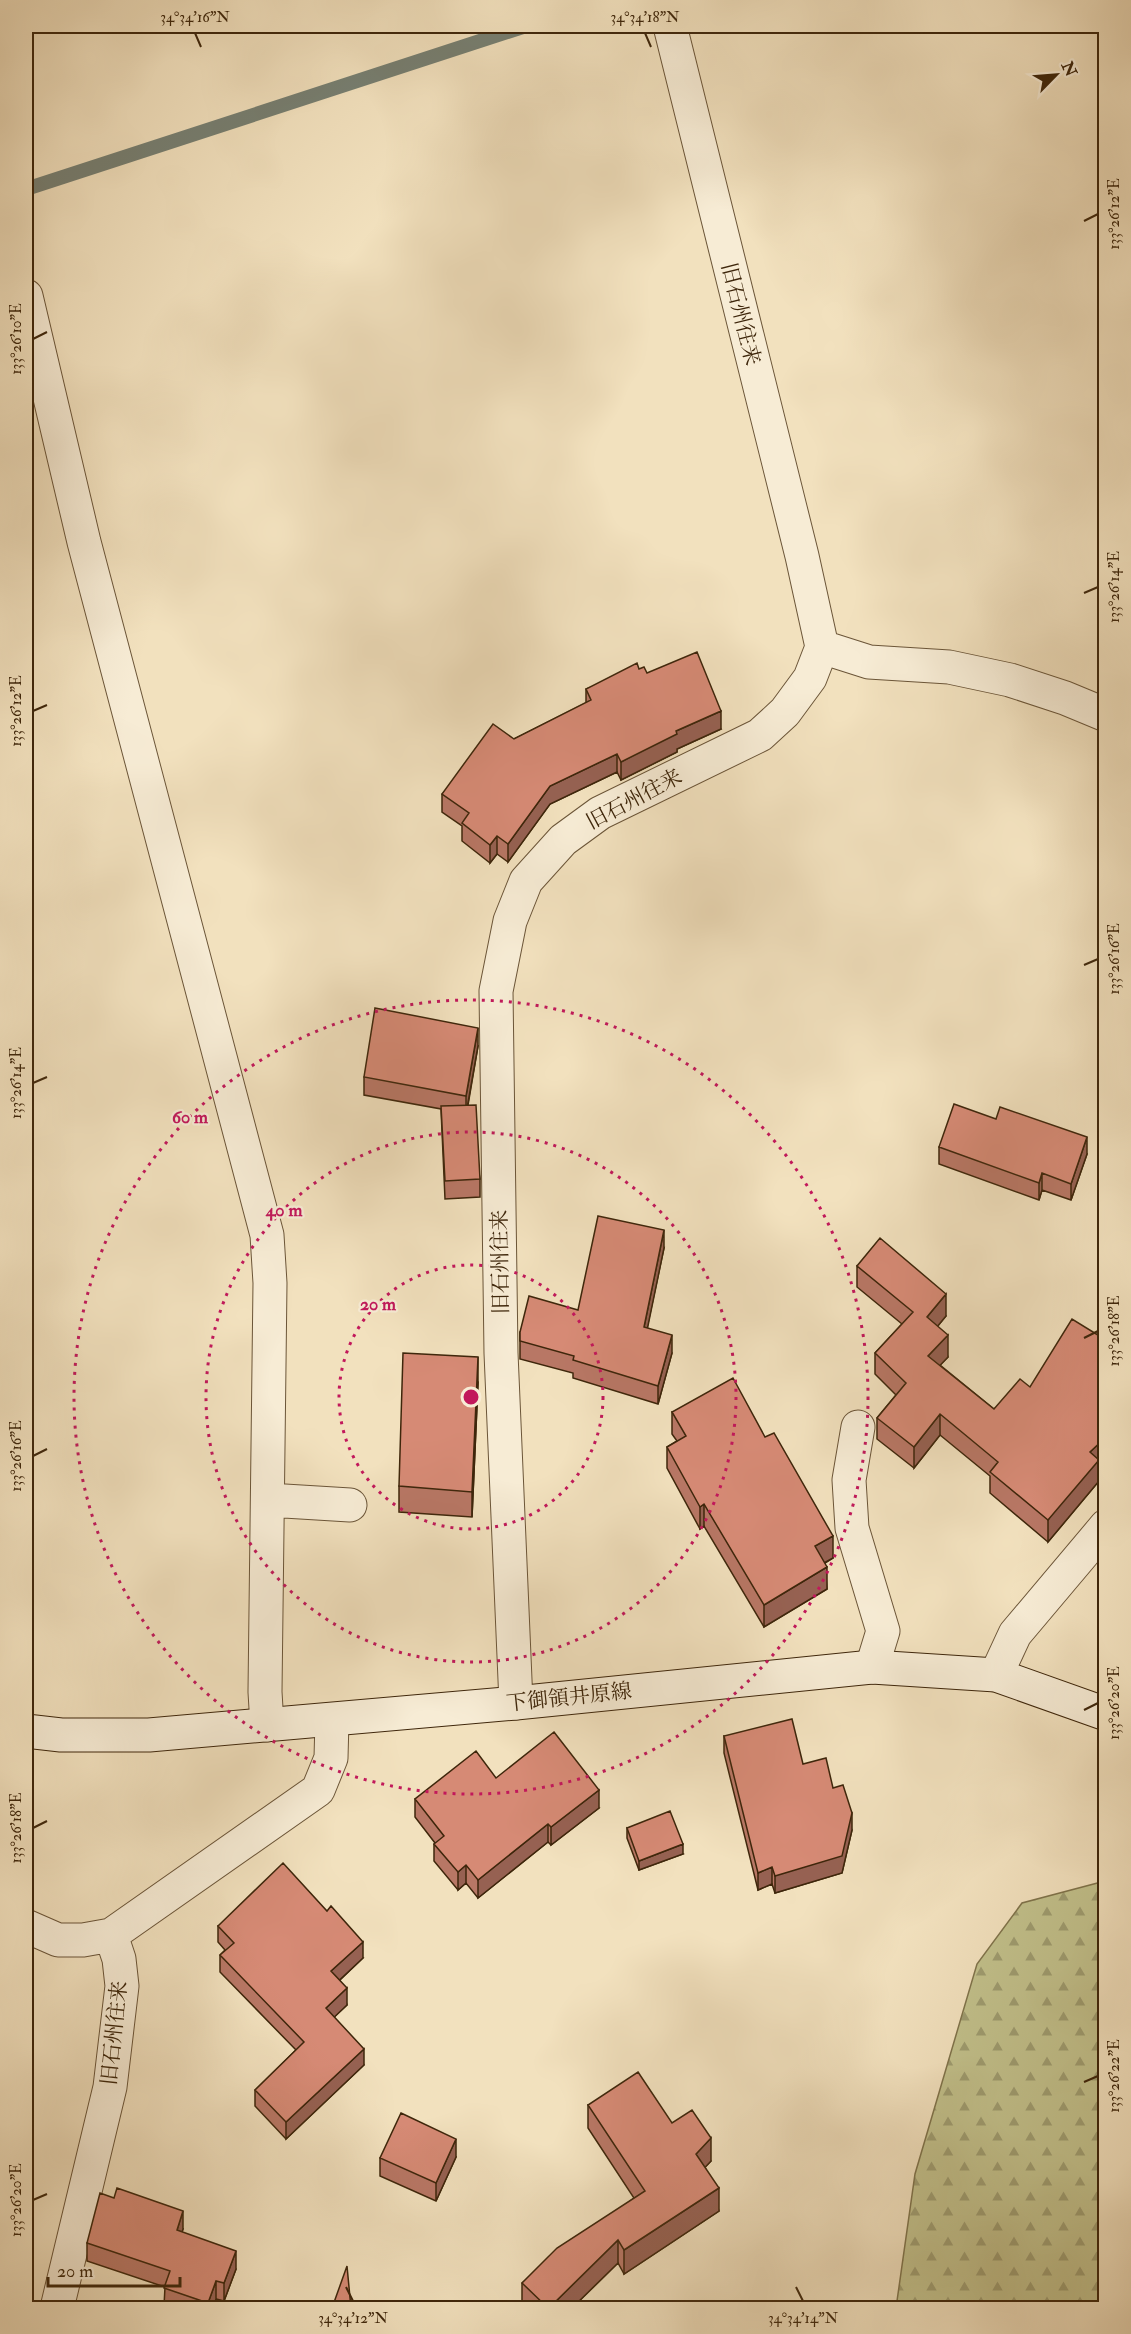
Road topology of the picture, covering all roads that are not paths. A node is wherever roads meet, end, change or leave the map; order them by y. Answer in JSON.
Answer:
{"nodes":[{"id":1,"x":670,"y":26,"type":"edge"},
{"id":2,"x":26,"y":296,"type":"edge"},
{"id":3,"x":822,"y":647,"type":"junction"},
{"id":4,"x":1106,"y":715,"type":"edge"},
{"id":5,"x":858,"y":1427,"type":"dead end"},
{"id":6,"x":268,"y":1500,"type":"junction"},
{"id":7,"x":350,"y":1505,"type":"dead end"},
{"id":8,"x":1106,"y":1526,"type":"edge"},
{"id":9,"x":872,"y":1667,"type":"junction"},
{"id":10,"x":996,"y":1675,"type":"junction"},
{"id":11,"x":516,"y":1703,"type":"junction"},
{"id":12,"x":1106,"y":1714,"type":"edge"},
{"id":13,"x":332,"y":1720,"type":"junction"},
{"id":14,"x":267,"y":1725,"type":"junction"},
{"id":15,"x":26,"y":1731,"type":"edge"},
{"id":16,"x":26,"y":1926,"type":"edge"},
{"id":17,"x":111,"y":1935,"type":"junction"},
{"id":18,"x":57,"y":2308,"type":"edge"}],
"edges":[{"from":1,"to":3,"type":"street","name":"旧石州往来"},
{"from":2,"to":6,"type":"street"},
{"from":3,"to":4,"type":"street"},
{"from":3,"to":11,"type":"street","name":"旧石州往来"},
{"from":5,"to":9,"type":"street"},
{"from":6,"to":7,"type":"street"},
{"from":6,"to":14,"type":"street"},
{"from":8,"to":10,"type":"street"},
{"from":9,"to":10,"type":"street","name":"下御領井原線"},
{"from":9,"to":11,"type":"street","name":"下御領井原線"},
{"from":10,"to":12,"type":"street","name":"下御領井原線"},
{"from":11,"to":13,"type":"street","name":"下御領井原線"},
{"from":13,"to":14,"type":"street","name":"下御領井原線"},
{"from":13,"to":17,"type":"street"},
{"from":14,"to":15,"type":"street","name":"下御領井原線"},
{"from":16,"to":17,"type":"street"},
{"from":17,"to":18,"type":"street","name":"旧石州往来"}]}
